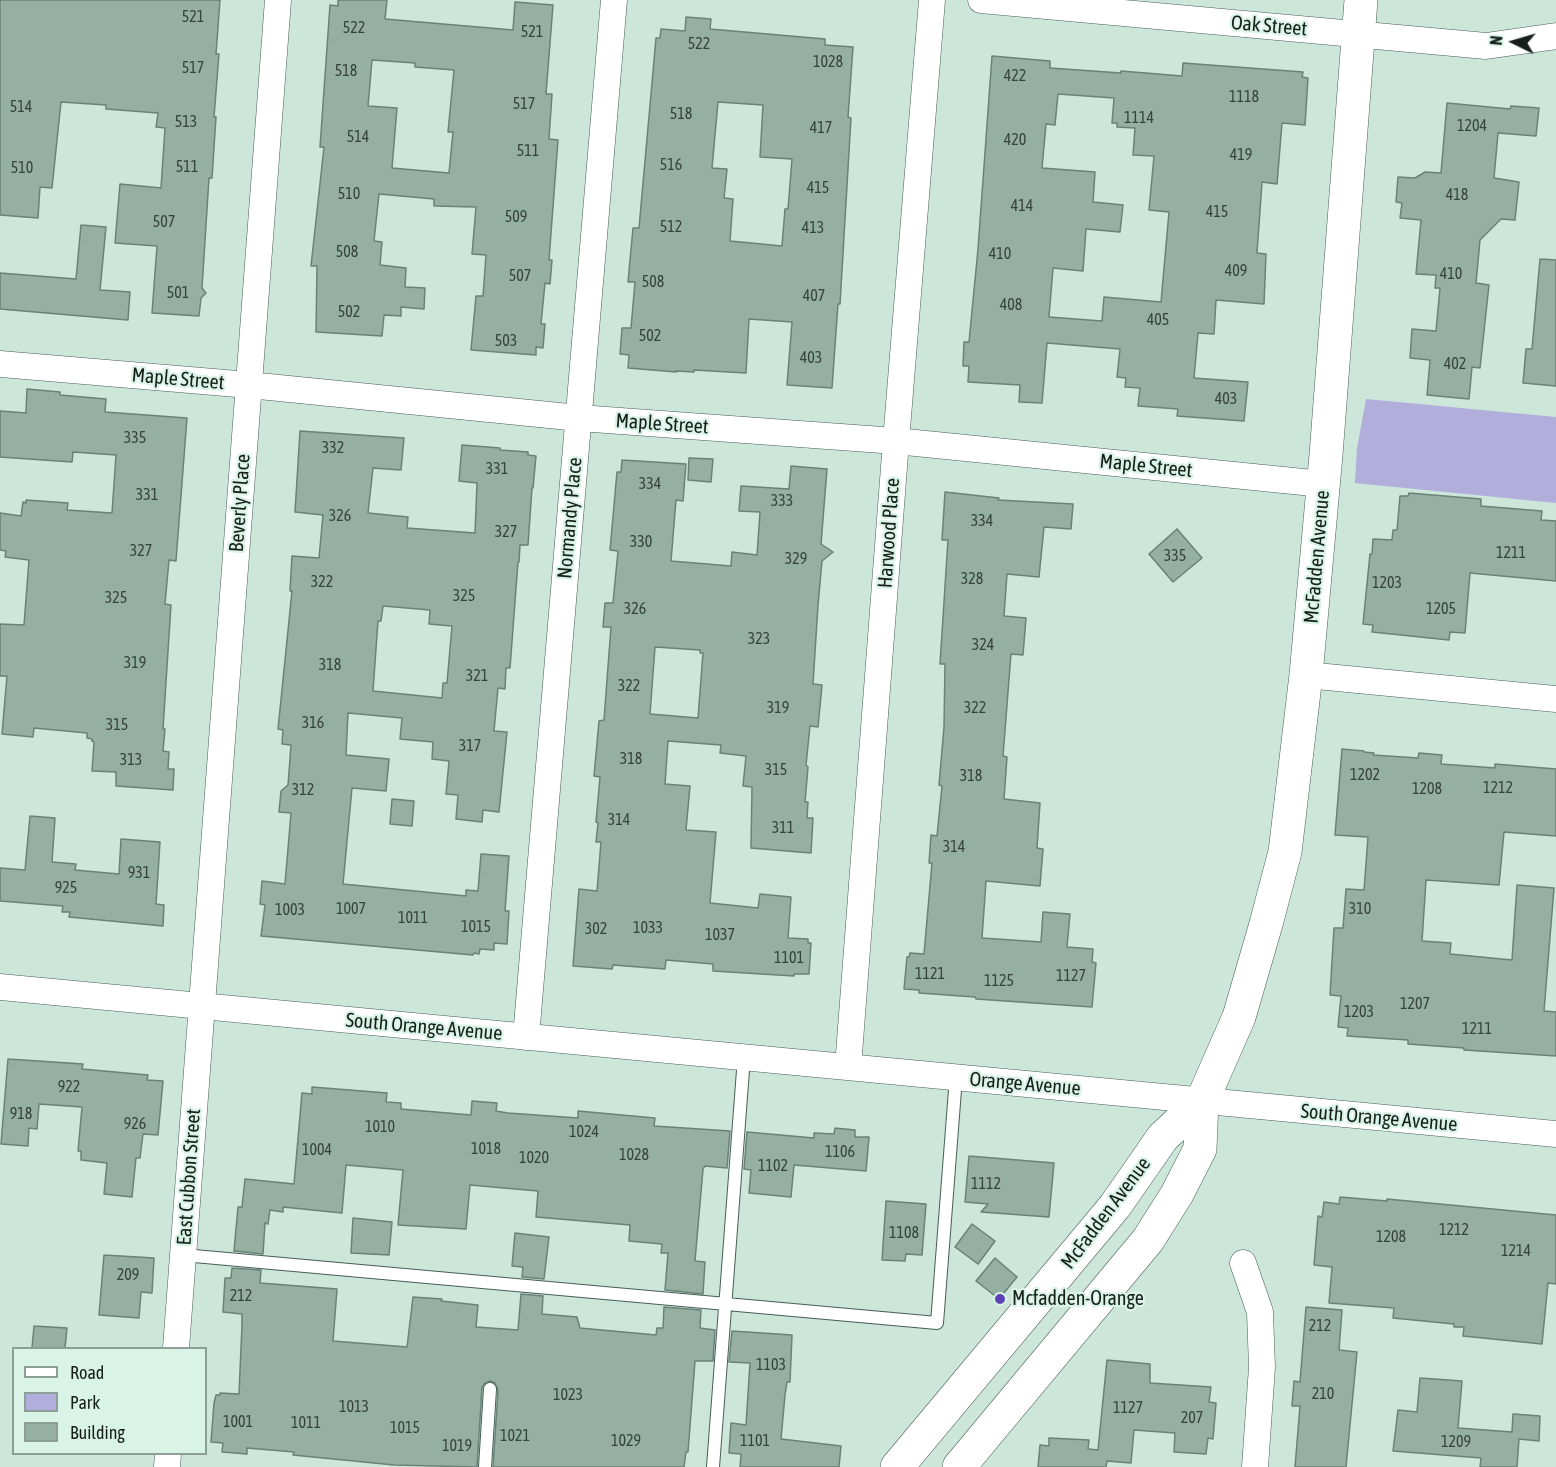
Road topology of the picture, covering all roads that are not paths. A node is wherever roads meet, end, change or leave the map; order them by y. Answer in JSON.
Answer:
{"nodes":[{"id":1,"x":278,"y":0,"type":"edge"},
{"id":2,"x":614,"y":0,"type":"edge"},
{"id":3,"x":933,"y":0,"type":"edge"},
{"id":4,"x":981,"y":0,"type":"edge"},
{"id":5,"x":1361,"y":0,"type":"edge"},
{"id":6,"x":1359,"y":34,"type":"junction"},
{"id":7,"x":1556,"y":36,"type":"edge"},
{"id":8,"x":0,"y":364,"type":"edge"},
{"id":9,"x":249,"y":385,"type":"junction"},
{"id":10,"x":579,"y":418,"type":"junction"},
{"id":11,"x":896,"y":441,"type":"junction"},
{"id":12,"x":1323,"y":484,"type":"junction"},
{"id":13,"x":1306,"y":675,"type":"junction"},
{"id":14,"x":1556,"y":699,"type":"edge"},
{"id":15,"x":0,"y":987,"type":"edge"},
{"id":16,"x":202,"y":1006,"type":"junction"},
{"id":17,"x":526,"y":1037,"type":"junction"},
{"id":18,"x":744,"y":1057,"type":"junction"},
{"id":19,"x":848,"y":1067,"type":"junction"},
{"id":20,"x":956,"y":1077,"type":"junction"},
{"id":21,"x":1202,"y":1101,"type":"junction"},
{"id":22,"x":1556,"y":1134,"type":"edge"},
{"id":23,"x":183,"y":1255,"type":"junction"},
{"id":24,"x":1243,"y":1263,"type":"dead end"},
{"id":25,"x":725,"y":1304,"type":"junction"},
{"id":26,"x":176,"y":1347,"type":"edge"},
{"id":27,"x":490,"y":1389,"type":"dead end"},
{"id":28,"x":485,"y":1467,"type":"edge"},
{"id":29,"x":713,"y":1467,"type":"edge"},
{"id":30,"x":897,"y":1467,"type":"edge"},
{"id":31,"x":959,"y":1467,"type":"edge"},
{"id":32,"x":1256,"y":1467,"type":"edge"}],
"edges":[{"from":1,"to":9,"type":"street","name":"Beverly Place"},
{"from":2,"to":10,"type":"street","name":"Normandy Place"},
{"from":3,"to":11,"type":"street","name":"Harwood Place"},
{"from":4,"to":6,"type":"street","name":"Oak Street"},
{"from":5,"to":6,"type":"street","name":"McFadden Avenue"},
{"from":6,"to":7,"type":"street","name":"Oak Street"},
{"from":6,"to":12,"type":"street","name":"McFadden Avenue"},
{"from":8,"to":9,"type":"street","name":"Maple Street"},
{"from":9,"to":10,"type":"street","name":"Maple Street"},
{"from":9,"to":16,"type":"street","name":"Beverly Place"},
{"from":10,"to":11,"type":"street","name":"Maple Street"},
{"from":10,"to":17,"type":"street","name":"Normandy Place"},
{"from":11,"to":12,"type":"street","name":"Maple Street"},
{"from":11,"to":19,"type":"street","name":"Harwood Place"},
{"from":12,"to":13,"type":"street","name":"McFadden Avenue"},
{"from":13,"to":14,"type":"street"},
{"from":13,"to":21,"type":"street","name":"McFadden Avenue"},
{"from":15,"to":16,"type":"street","name":"South Orange Avenue"},
{"from":16,"to":17,"type":"street","name":"South Orange Avenue"},
{"from":16,"to":23,"type":"street","name":"East Cubbon Street"},
{"from":17,"to":18,"type":"street","name":"South Orange Avenue"},
{"from":18,"to":19,"type":"street","name":"South Orange Avenue"},
{"from":18,"to":25,"type":"lane"},
{"from":19,"to":20,"type":"street","name":"Orange Avenue"},
{"from":20,"to":21,"type":"street","name":"Orange Avenue"},
{"from":20,"to":25,"type":"lane"},
{"from":21,"to":22,"type":"street","name":"South Orange Avenue"},
{"from":21,"to":30,"type":"street","name":"McFadden Avenue"},
{"from":21,"to":31,"type":"street","name":"McFadden Avenue"},
{"from":23,"to":25,"type":"lane"},
{"from":23,"to":26,"type":"street","name":"East Cubbon Street"},
{"from":24,"to":32,"type":"street"},
{"from":25,"to":29,"type":"lane"},
{"from":27,"to":28,"type":"lane"}]}
